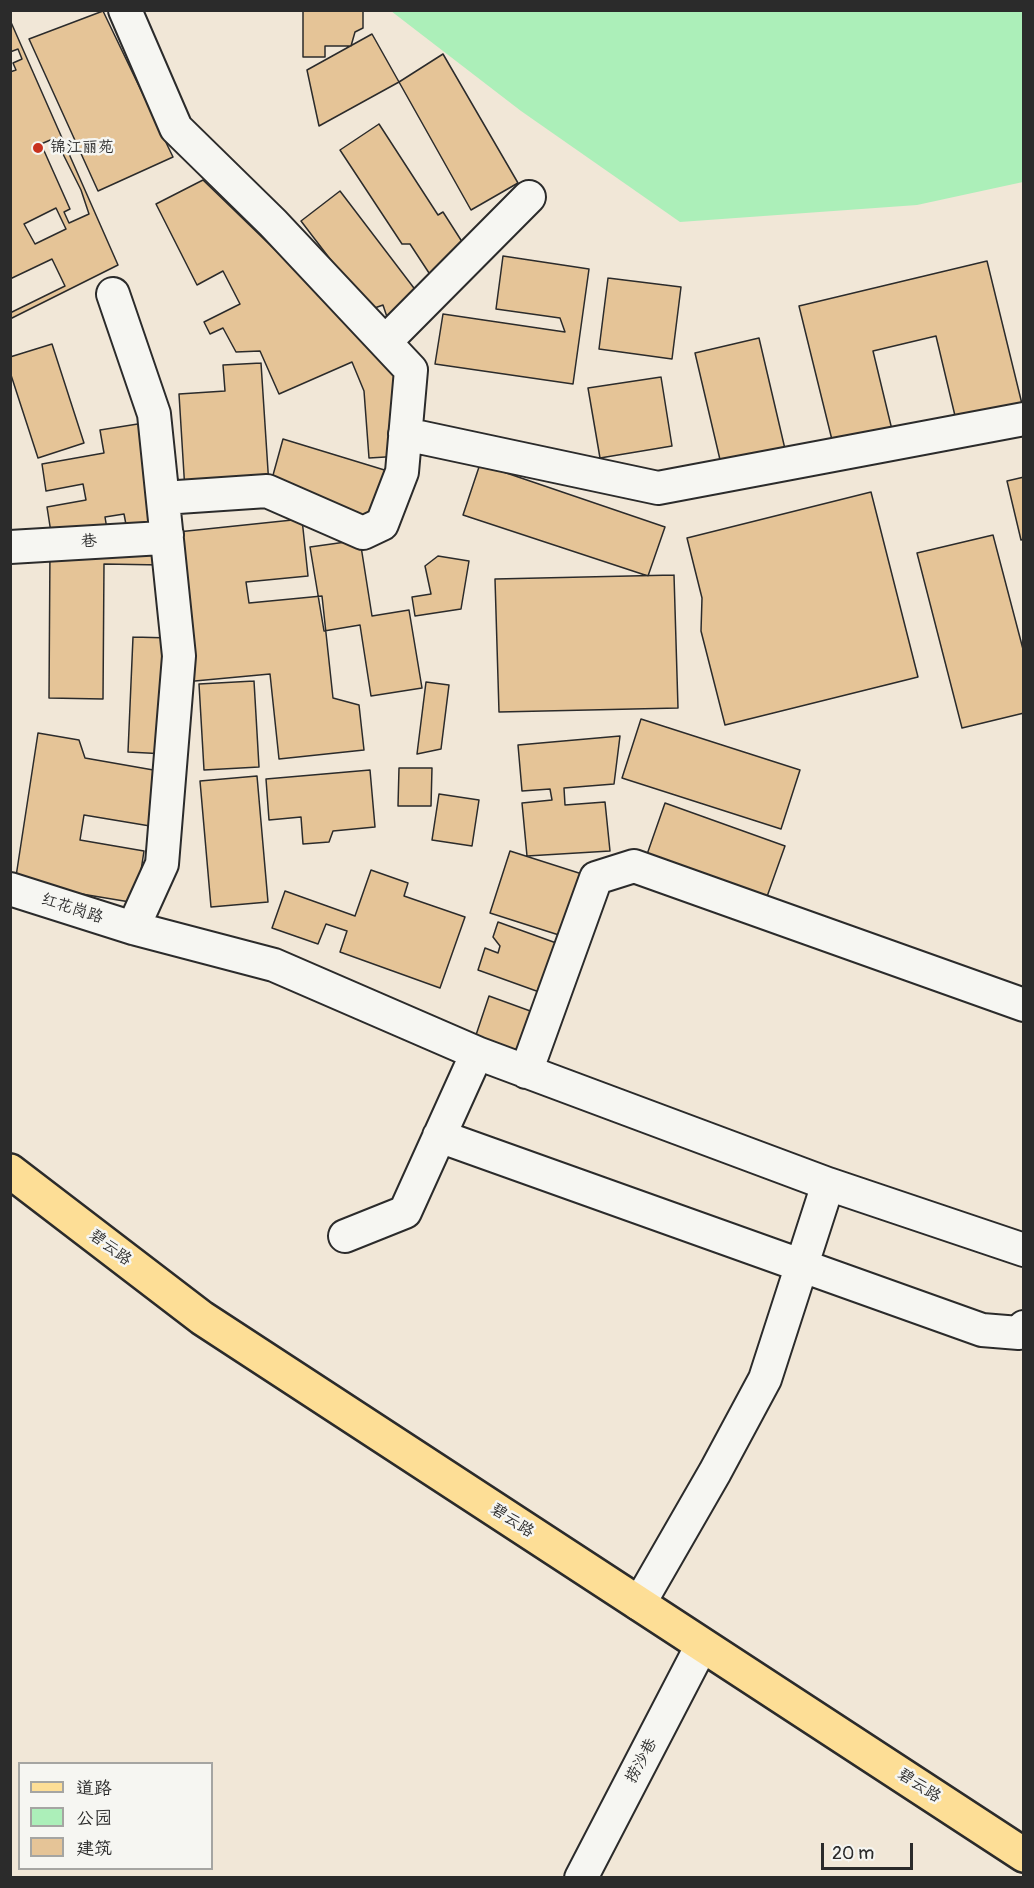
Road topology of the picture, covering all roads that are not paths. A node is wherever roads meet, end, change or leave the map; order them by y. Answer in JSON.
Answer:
{"nodes":[{"id":1,"x":125,"y":10,"type":"edge"},
{"id":2,"x":529,"y":197,"type":"dead end"},
{"id":3,"x":113,"y":294,"type":"dead end"},
{"id":4,"x":385,"y":342,"type":"junction"},
{"id":5,"x":1023,"y":419,"type":"edge"},
{"id":6,"x":405,"y":434,"type":"junction"},
{"id":7,"x":163,"y":498,"type":"junction"},
{"id":8,"x":167,"y":535,"type":"junction"},
{"id":9,"x":10,"y":548,"type":"edge"},
{"id":10,"x":10,"y":889,"type":"edge"},
{"id":11,"x":133,"y":928,"type":"junction"},
{"id":12,"x":1023,"y":1005,"type":"edge"},
{"id":13,"x":477,"y":1053,"type":"junction"},
{"id":14,"x":526,"y":1072,"type":"junction"},
{"id":15,"x":439,"y":1136,"type":"junction"},
{"id":16,"x":10,"y":1171,"type":"edge"},
{"id":17,"x":828,"y":1184,"type":"junction"},
{"id":18,"x":345,"y":1236,"type":"dead end"},
{"id":19,"x":1023,"y":1250,"type":"edge"},
{"id":20,"x":802,"y":1264,"type":"junction"},
{"id":21,"x":1023,"y":1327,"type":"edge"},
{"id":22,"x":639,"y":1604,"type":"junction"},
{"id":23,"x":702,"y":1645,"type":"junction"},
{"id":24,"x":1023,"y":1855,"type":"edge"},
{"id":25,"x":581,"y":1878,"type":"edge"}],
"edges":[{"from":1,"to":4,"type":"street"},
{"from":2,"to":4,"type":"street"},
{"from":3,"to":7,"type":"street"},
{"from":4,"to":6,"type":"street"},
{"from":5,"to":6,"type":"street"},
{"from":6,"to":7,"type":"street"},
{"from":7,"to":8,"type":"street"},
{"from":8,"to":9,"type":"street","name":"巷"},
{"from":8,"to":11,"type":"street"},
{"from":10,"to":11,"type":"street","name":"红花岗路"},
{"from":11,"to":13,"type":"street","name":"红花岗路"},
{"from":12,"to":14,"type":"street"},
{"from":13,"to":14,"type":"street","name":"红花岗路"},
{"from":13,"to":15,"type":"street"},
{"from":14,"to":17,"type":"street","name":"红花岗路"},
{"from":15,"to":18,"type":"street"},
{"from":15,"to":20,"type":"street"},
{"from":16,"to":22,"type":"main road","name":"碧云路"},
{"from":17,"to":19,"type":"street","name":"红花岗路"},
{"from":17,"to":20,"type":"street"},
{"from":20,"to":21,"type":"street"},
{"from":20,"to":22,"type":"street"},
{"from":22,"to":23,"type":"main road","name":"碧云路"},
{"from":23,"to":24,"type":"main road","name":"碧云路"},
{"from":23,"to":25,"type":"street","name":"捞沙巷"}]}
